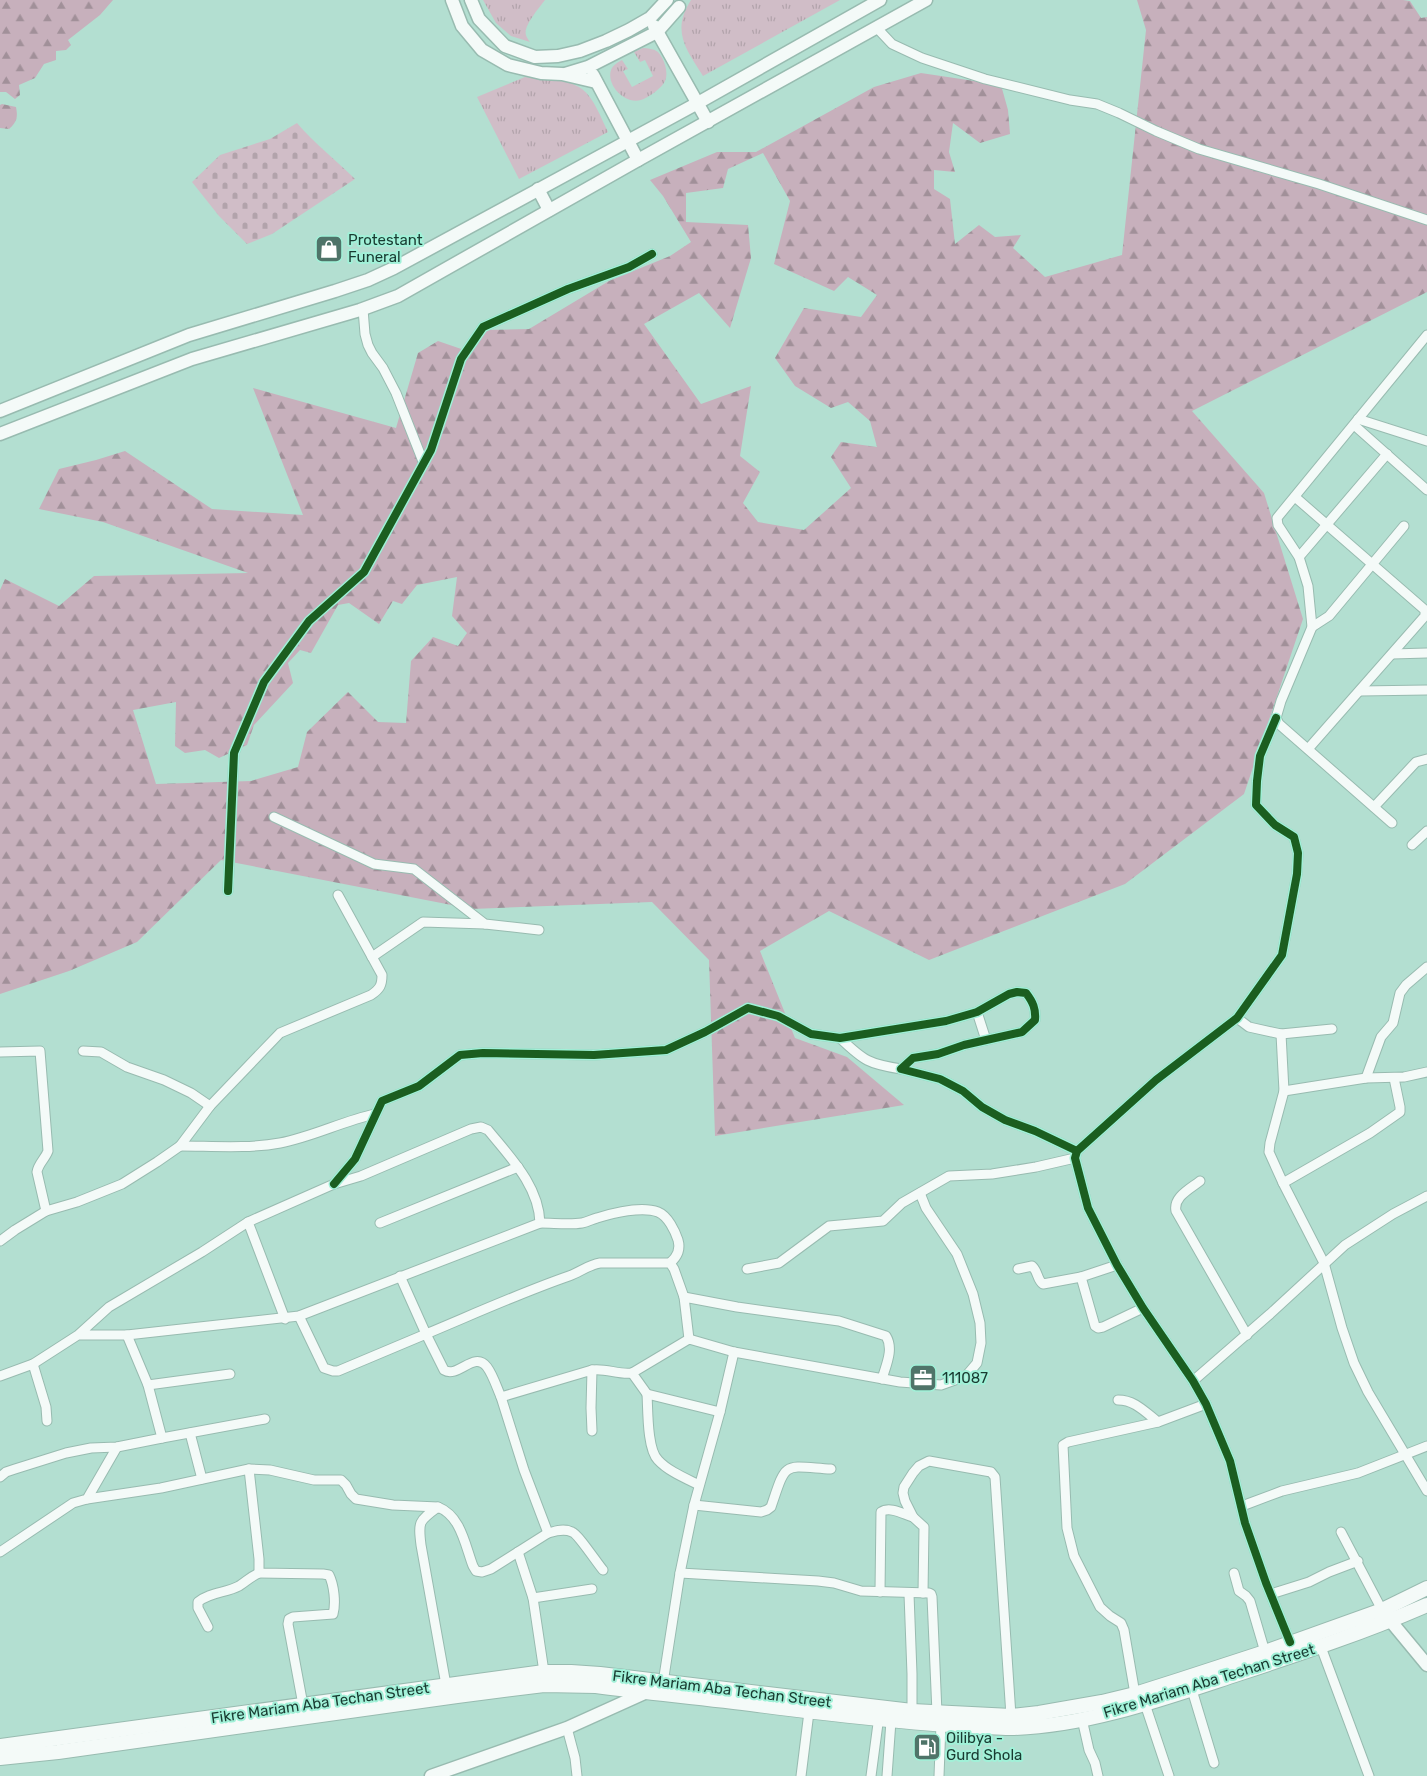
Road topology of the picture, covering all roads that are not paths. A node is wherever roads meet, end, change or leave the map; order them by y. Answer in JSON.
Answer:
{"nodes":[{"id":1,"x":452,"y":0,"type":"edge"},
{"id":2,"x":471,"y":0,"type":"edge"},
{"id":3,"x":667,"y":0,"type":"edge"},
{"id":4,"x":880,"y":0,"type":"edge"},
{"id":5,"x":926,"y":0,"type":"edge"},
{"id":6,"x":681,"y":4,"type":"edge"},
{"id":7,"x":650,"y":18,"type":"junction"},
{"id":8,"x":876,"y":27,"type":"junction"},
{"id":9,"x":657,"y":32,"type":"junction"},
{"id":10,"x":580,"y":51,"type":"junction"},
{"id":11,"x":669,"y":53,"type":"junction"},
{"id":12,"x":588,"y":67,"type":"junction"},
{"id":13,"x":562,"y":74,"type":"junction"},
{"id":14,"x":596,"y":82,"type":"junction"},
{"id":15,"x":696,"y":104,"type":"junction"},
{"id":16,"x":708,"y":122,"type":"junction"},
{"id":17,"x":627,"y":141,"type":"junction"},
{"id":18,"x":638,"y":160,"type":"junction"},
{"id":19,"x":538,"y":189,"type":"junction"},
{"id":20,"x":550,"y":210,"type":"junction"},
{"id":21,"x":1427,"y":220,"type":"edge"},
{"id":22,"x":652,"y":254,"type":"dead end"},
{"id":23,"x":364,"y":309,"type":"junction"},
{"id":24,"x":1427,"y":335,"type":"edge"},
{"id":25,"x":0,"y":410,"type":"edge"},
{"id":26,"x":1356,"y":422,"type":"junction"},
{"id":27,"x":0,"y":434,"type":"edge"},
{"id":28,"x":1427,"y":441,"type":"edge"},
{"id":29,"x":1387,"y":454,"type":"junction"},
{"id":30,"x":424,"y":464,"type":"junction"},
{"id":31,"x":1427,"y":490,"type":"edge"},
{"id":32,"x":1295,"y":497,"type":"junction"},
{"id":33,"x":1327,"y":524,"type":"junction"},
{"id":34,"x":1404,"y":526,"type":"dead end"},
{"id":35,"x":1299,"y":557,"type":"junction"},
{"id":36,"x":1372,"y":564,"type":"junction"},
{"id":37,"x":1426,"y":616,"type":"edge"},
{"id":38,"x":1312,"y":626,"type":"junction"},
{"id":39,"x":1427,"y":653,"type":"edge"},
{"id":40,"x":1392,"y":654,"type":"junction"},
{"id":41,"x":1427,"y":690,"type":"edge"},
{"id":42,"x":1360,"y":691,"type":"junction"},
{"id":43,"x":1276,"y":718,"type":"junction"},
{"id":44,"x":1308,"y":749,"type":"junction"},
{"id":45,"x":1427,"y":759,"type":"edge"},
{"id":46,"x":1374,"y":807,"type":"junction"},
{"id":47,"x":274,"y":817,"type":"dead end"},
{"id":48,"x":1392,"y":823,"type":"dead end"},
{"id":49,"x":1427,"y":831,"type":"edge"},
{"id":50,"x":1412,"y":845,"type":"dead end"},
{"id":51,"x":228,"y":892,"type":"dead end"},
{"id":52,"x":338,"y":895,"type":"dead end"},
{"id":53,"x":486,"y":924,"type":"junction"},
{"id":54,"x":539,"y":930,"type":"dead end"},
{"id":55,"x":372,"y":957,"type":"junction"},
{"id":56,"x":1427,"y":967,"type":"edge"},
{"id":57,"x":977,"y":1012,"type":"junction"},
{"id":58,"x":1237,"y":1018,"type":"junction"},
{"id":59,"x":1332,"y":1029,"type":"dead end"},
{"id":60,"x":1281,"y":1034,"type":"junction"},
{"id":61,"x":840,"y":1038,"type":"junction"},
{"id":62,"x":986,"y":1040,"type":"junction"},
{"id":63,"x":83,"y":1050,"type":"dead end"},
{"id":64,"x":0,"y":1052,"type":"edge"},
{"id":65,"x":901,"y":1069,"type":"junction"},
{"id":66,"x":1427,"y":1072,"type":"edge"},
{"id":67,"x":1366,"y":1078,"type":"junction"},
{"id":68,"x":1394,"y":1078,"type":"junction"},
{"id":69,"x":1284,"y":1091,"type":"junction"},
{"id":70,"x":210,"y":1106,"type":"junction"},
{"id":71,"x":375,"y":1114,"type":"junction"},
{"id":72,"x":180,"y":1146,"type":"junction"},
{"id":73,"x":1076,"y":1154,"type":"junction"},
{"id":74,"x":518,"y":1167,"type":"junction"},
{"id":75,"x":1200,"y":1181,"type":"dead end"},
{"id":76,"x":1283,"y":1183,"type":"junction"},
{"id":77,"x":334,"y":1184,"type":"junction"},
{"id":78,"x":920,"y":1193,"type":"junction"},
{"id":79,"x":1427,"y":1196,"type":"edge"},
{"id":80,"x":46,"y":1211,"type":"junction"},
{"id":81,"x":248,"y":1222,"type":"junction"},
{"id":82,"x":380,"y":1223,"type":"dead end"},
{"id":83,"x":540,"y":1223,"type":"junction"},
{"id":84,"x":0,"y":1241,"type":"edge"},
{"id":85,"x":670,"y":1263,"type":"junction"},
{"id":86,"x":1324,"y":1263,"type":"junction"},
{"id":87,"x":1117,"y":1265,"type":"junction"},
{"id":88,"x":747,"y":1269,"type":"dead end"},
{"id":89,"x":1018,"y":1269,"type":"dead end"},
{"id":90,"x":400,"y":1276,"type":"junction"},
{"id":91,"x":1081,"y":1277,"type":"junction"},
{"id":92,"x":684,"y":1297,"type":"junction"},
{"id":93,"x":1143,"y":1308,"type":"junction"},
{"id":94,"x":299,"y":1316,"type":"junction"},
{"id":95,"x":285,"y":1318,"type":"junction"},
{"id":96,"x":426,"y":1334,"type":"junction"},
{"id":97,"x":78,"y":1335,"type":"junction"},
{"id":98,"x":127,"y":1335,"type":"junction"},
{"id":99,"x":1247,"y":1335,"type":"junction"},
{"id":100,"x":689,"y":1339,"type":"junction"},
{"id":101,"x":734,"y":1352,"type":"junction"},
{"id":102,"x":33,"y":1364,"type":"junction"},
{"id":103,"x":592,"y":1370,"type":"junction"},
{"id":104,"x":230,"y":1374,"type":"dead end"},
{"id":105,"x":632,"y":1374,"type":"junction"},
{"id":106,"x":0,"y":1376,"type":"edge"},
{"id":107,"x":882,"y":1379,"type":"junction"},
{"id":108,"x":1193,"y":1381,"type":"junction"},
{"id":109,"x":148,"y":1385,"type":"junction"},
{"id":110,"x":647,"y":1394,"type":"junction"},
{"id":111,"x":501,"y":1397,"type":"junction"},
{"id":112,"x":1118,"y":1400,"type":"dead end"},
{"id":113,"x":1206,"y":1404,"type":"junction"},
{"id":114,"x":720,"y":1412,"type":"junction"},
{"id":115,"x":265,"y":1420,"type":"dead end"},
{"id":116,"x":48,"y":1421,"type":"dead end"},
{"id":117,"x":1158,"y":1422,"type":"junction"},
{"id":118,"x":592,"y":1430,"type":"dead end"},
{"id":119,"x":190,"y":1433,"type":"junction"},
{"id":120,"x":162,"y":1438,"type":"junction"},
{"id":121,"x":116,"y":1446,"type":"junction"},
{"id":122,"x":1427,"y":1446,"type":"edge"},
{"id":123,"x":1406,"y":1455,"type":"junction"},
{"id":124,"x":249,"y":1469,"type":"junction"},
{"id":125,"x":831,"y":1469,"type":"dead end"},
{"id":126,"x":0,"y":1477,"type":"edge"},
{"id":127,"x":202,"y":1479,"type":"junction"},
{"id":128,"x":699,"y":1485,"type":"junction"},
{"id":129,"x":1427,"y":1491,"type":"edge"},
{"id":130,"x":87,"y":1499,"type":"junction"},
{"id":131,"x":694,"y":1505,"type":"junction"},
{"id":132,"x":1242,"y":1506,"type":"junction"},
{"id":133,"x":438,"y":1508,"type":"junction"},
{"id":134,"x":913,"y":1517,"type":"junction"},
{"id":135,"x":1341,"y":1532,"type":"dead end"},
{"id":136,"x":548,"y":1533,"type":"junction"},
{"id":137,"x":0,"y":1552,"type":"edge"},
{"id":138,"x":518,"y":1552,"type":"junction"},
{"id":139,"x":1358,"y":1561,"type":"junction"},
{"id":140,"x":603,"y":1570,"type":"dead end"},
{"id":141,"x":680,"y":1573,"type":"junction"},
{"id":142,"x":1234,"y":1573,"type":"dead end"},
{"id":143,"x":259,"y":1574,"type":"junction"},
{"id":144,"x":1427,"y":1588,"type":"edge"},
{"id":145,"x":592,"y":1589,"type":"dead end"},
{"id":146,"x":880,"y":1592,"type":"junction"},
{"id":147,"x":923,"y":1593,"type":"junction"},
{"id":148,"x":909,"y":1594,"type":"junction"},
{"id":149,"x":1271,"y":1594,"type":"junction"},
{"id":150,"x":534,"y":1598,"type":"junction"},
{"id":151,"x":1427,"y":1604,"type":"edge"},
{"id":152,"x":1386,"y":1616,"type":"junction"},
{"id":153,"x":208,"y":1627,"type":"dead end"},
{"id":154,"x":1290,"y":1642,"type":"junction"},
{"id":155,"x":1321,"y":1647,"type":"junction"},
{"id":156,"x":1265,"y":1652,"type":"junction"},
{"id":157,"x":1427,"y":1665,"type":"edge"},
{"id":158,"x":544,"y":1672,"type":"junction"},
{"id":159,"x":663,"y":1682,"type":"junction"},
{"id":160,"x":446,"y":1685,"type":"junction"},
{"id":161,"x":1185,"y":1687,"type":"junction"},
{"id":162,"x":646,"y":1692,"type":"junction"},
{"id":163,"x":1140,"y":1699,"type":"junction"},
{"id":164,"x":790,"y":1703,"type":"junction"},
{"id":165,"x":303,"y":1705,"type":"junction"},
{"id":166,"x":912,"y":1711,"type":"junction"},
{"id":167,"x":809,"y":1712,"type":"junction"},
{"id":168,"x":883,"y":1716,"type":"junction"},
{"id":169,"x":1011,"y":1716,"type":"junction"},
{"id":170,"x":939,"y":1719,"type":"junction"},
{"id":171,"x":1082,"y":1719,"type":"junction"},
{"id":172,"x":567,"y":1728,"type":"junction"},
{"id":173,"x":108,"y":1739,"type":"junction"},
{"id":174,"x":0,"y":1746,"type":"edge"},
{"id":175,"x":0,"y":1758,"type":"edge"},
{"id":176,"x":476,"y":1761,"type":"junction"},
{"id":177,"x":1214,"y":1763,"type":"dead end"},
{"id":178,"x":431,"y":1776,"type":"edge"},
{"id":179,"x":465,"y":1776,"type":"edge"},
{"id":180,"x":577,"y":1776,"type":"edge"},
{"id":181,"x":801,"y":1776,"type":"edge"},
{"id":182,"x":871,"y":1776,"type":"edge"},
{"id":183,"x":886,"y":1776,"type":"edge"},
{"id":184,"x":939,"y":1776,"type":"edge"},
{"id":185,"x":1098,"y":1776,"type":"edge"},
{"id":186,"x":1169,"y":1776,"type":"edge"},
{"id":187,"x":1369,"y":1776,"type":"edge"}],
"edges":[{"from":1,"to":13,"type":"main road"},
{"from":2,"to":10,"type":"main road"},
{"from":3,"to":7,"type":"main road"},
{"from":4,"to":15,"type":"main road"},
{"from":5,"to":8,"type":"main road"},
{"from":6,"to":9,"type":"main road"},
{"from":6,"to":11,"type":"main road"},
{"from":7,"to":9,"type":"main road"},
{"from":7,"to":10,"type":"main road"},
{"from":8,"to":16,"type":"main road"},
{"from":8,"to":21,"type":"street"},
{"from":9,"to":11,"type":"main road"},
{"from":9,"to":12,"type":"main road"},
{"from":10,"to":12,"type":"main road"},
{"from":11,"to":15,"type":"main road"},
{"from":12,"to":13,"type":"main road"},
{"from":12,"to":14,"type":"main road"},
{"from":13,"to":14,"type":"main road"},
{"from":14,"to":17,"type":"main road"},
{"from":15,"to":16,"type":"main road"},
{"from":15,"to":17,"type":"main road"},
{"from":16,"to":18,"type":"main road"},
{"from":17,"to":18,"type":"main road"},
{"from":17,"to":19,"type":"main road"},
{"from":18,"to":20,"type":"main road"},
{"from":19,"to":20,"type":"main road"},
{"from":19,"to":25,"type":"main road"},
{"from":20,"to":23,"type":"main road"},
{"from":22,"to":30,"type":"street"},
{"from":23,"to":27,"type":"main road"},
{"from":23,"to":30,"type":"street"},
{"from":24,"to":26,"type":"street"},
{"from":26,"to":28,"type":"street"},
{"from":26,"to":29,"type":"street"},
{"from":26,"to":32,"type":"street"},
{"from":29,"to":31,"type":"street"},
{"from":29,"to":33,"type":"street"},
{"from":30,"to":51,"type":"street"},
{"from":32,"to":33,"type":"street"},
{"from":32,"to":35,"type":"street"},
{"from":33,"to":35,"type":"street"},
{"from":33,"to":36,"type":"street"},
{"from":34,"to":36,"type":"street"},
{"from":35,"to":38,"type":"street"},
{"from":36,"to":37,"type":"street"},
{"from":36,"to":38,"type":"street"},
{"from":37,"to":40,"type":"street"},
{"from":38,"to":43,"type":"street"},
{"from":39,"to":40,"type":"street"},
{"from":40,"to":42,"type":"street"},
{"from":41,"to":42,"type":"street"},
{"from":42,"to":44,"type":"street"},
{"from":43,"to":44,"type":"street"},
{"from":43,"to":58,"type":"street"},
{"from":44,"to":46,"type":"street"},
{"from":45,"to":46,"type":"street"},
{"from":46,"to":48,"type":"street"},
{"from":47,"to":53,"type":"street"},
{"from":49,"to":50,"type":"street"},
{"from":52,"to":55,"type":"street"},
{"from":53,"to":54,"type":"street"},
{"from":53,"to":55,"type":"street"},
{"from":55,"to":70,"type":"street"},
{"from":56,"to":67,"type":"street"},
{"from":57,"to":61,"type":"street"},
{"from":57,"to":62,"type":"street"},
{"from":57,"to":62,"type":"street"},
{"from":58,"to":60,"type":"street"},
{"from":58,"to":73,"type":"street"},
{"from":59,"to":60,"type":"street"},
{"from":60,"to":69,"type":"street"},
{"from":61,"to":65,"type":"street"},
{"from":61,"to":71,"type":"street"},
{"from":62,"to":65,"type":"street"},
{"from":63,"to":70,"type":"street"},
{"from":64,"to":80,"type":"street"},
{"from":65,"to":73,"type":"street"},
{"from":66,"to":68,"type":"street"},
{"from":67,"to":68,"type":"street"},
{"from":67,"to":69,"type":"street"},
{"from":68,"to":76,"type":"street"},
{"from":69,"to":76,"type":"street"},
{"from":70,"to":72,"type":"street"},
{"from":71,"to":72,"type":"street"},
{"from":71,"to":77,"type":"street"},
{"from":72,"to":80,"type":"street"},
{"from":73,"to":78,"type":"street"},
{"from":73,"to":87,"type":"street"},
{"from":74,"to":77,"type":"street"},
{"from":74,"to":82,"type":"street"},
{"from":74,"to":83,"type":"street"},
{"from":75,"to":99,"type":"street"},
{"from":76,"to":86,"type":"street"},
{"from":77,"to":81,"type":"street"},
{"from":78,"to":88,"type":"street"},
{"from":78,"to":107,"type":"street"},
{"from":79,"to":86,"type":"street"},
{"from":80,"to":84,"type":"street"},
{"from":81,"to":95,"type":"street"},
{"from":81,"to":97,"type":"street"},
{"from":83,"to":85,"type":"street"},
{"from":83,"to":90,"type":"street"},
{"from":85,"to":92,"type":"street"},
{"from":85,"to":96,"type":"street"},
{"from":86,"to":99,"type":"street"},
{"from":86,"to":123,"type":"street"},
{"from":87,"to":91,"type":"street"},
{"from":87,"to":93,"type":"street"},
{"from":89,"to":91,"type":"street"},
{"from":90,"to":94,"type":"street"},
{"from":90,"to":96,"type":"street"},
{"from":91,"to":93,"type":"street"},
{"from":92,"to":100,"type":"street"},
{"from":92,"to":107,"type":"street"},
{"from":93,"to":108,"type":"street"},
{"from":94,"to":95,"type":"street"},
{"from":94,"to":96,"type":"street"},
{"from":95,"to":98,"type":"street"},
{"from":96,"to":111,"type":"street"},
{"from":97,"to":98,"type":"street"},
{"from":97,"to":102,"type":"street"},
{"from":98,"to":109,"type":"street"},
{"from":99,"to":108,"type":"street"},
{"from":100,"to":101,"type":"street"},
{"from":100,"to":105,"type":"street"},
{"from":101,"to":107,"type":"street"},
{"from":101,"to":114,"type":"street"},
{"from":102,"to":106,"type":"street"},
{"from":102,"to":116,"type":"street"},
{"from":103,"to":105,"type":"street"},
{"from":103,"to":111,"type":"street"},
{"from":103,"to":118,"type":"street"},
{"from":104,"to":109,"type":"street"},
{"from":105,"to":110,"type":"street"},
{"from":108,"to":113,"type":"street"},
{"from":109,"to":120,"type":"street"},
{"from":110,"to":114,"type":"street"},
{"from":110,"to":128,"type":"street"},
{"from":111,"to":136,"type":"street"},
{"from":112,"to":117,"type":"street"},
{"from":113,"to":117,"type":"street"},
{"from":113,"to":132,"type":"street"},
{"from":114,"to":128,"type":"street"},
{"from":115,"to":119,"type":"street"},
{"from":117,"to":163,"type":"street"},
{"from":119,"to":120,"type":"street"},
{"from":119,"to":127,"type":"street"},
{"from":120,"to":121,"type":"street"},
{"from":121,"to":126,"type":"street"},
{"from":121,"to":130,"type":"street"},
{"from":122,"to":123,"type":"street"},
{"from":123,"to":129,"type":"street"},
{"from":123,"to":132,"type":"street"},
{"from":124,"to":127,"type":"street"},
{"from":124,"to":133,"type":"street"},
{"from":124,"to":143,"type":"street"},
{"from":125,"to":131,"type":"street"},
{"from":127,"to":130,"type":"street"},
{"from":128,"to":131,"type":"street"},
{"from":130,"to":137,"type":"street"},
{"from":131,"to":141,"type":"street"},
{"from":132,"to":149,"type":"street"},
{"from":133,"to":138,"type":"street"},
{"from":133,"to":160,"type":"street"},
{"from":134,"to":146,"type":"street"},
{"from":134,"to":147,"type":"street"},
{"from":134,"to":169,"type":"street"},
{"from":135,"to":139,"type":"street"},
{"from":136,"to":138,"type":"street"},
{"from":136,"to":140,"type":"street"},
{"from":138,"to":150,"type":"street"},
{"from":139,"to":149,"type":"street"},
{"from":139,"to":152,"type":"street"},
{"from":141,"to":146,"type":"street"},
{"from":141,"to":159,"type":"street"},
{"from":142,"to":156,"type":"street"},
{"from":143,"to":153,"type":"street"},
{"from":143,"to":165,"type":"street"},
{"from":144,"to":152,"type":"main road","name":"Fikre Mariam Aba Techan Street"},
{"from":145,"to":150,"type":"street"},
{"from":146,"to":148,"type":"street"},
{"from":147,"to":148,"type":"street"},
{"from":147,"to":170,"type":"street"},
{"from":148,"to":166,"type":"street"},
{"from":149,"to":154,"type":"street"},
{"from":150,"to":158,"type":"street"},
{"from":151,"to":152,"type":"main road","name":"Fikre Mariam Aba Techan Street"},
{"from":152,"to":154,"type":"main road","name":"Fikre Mariam Aba Techan Street"},
{"from":152,"to":155,"type":"main road","name":"Fikre Mariam Aba Techan Street"},
{"from":152,"to":157,"type":"main road"},
{"from":154,"to":156,"type":"main road","name":"Fikre Mariam Aba Techan Street"},
{"from":155,"to":161,"type":"main road","name":"Fikre Mariam Aba Techan Street"},
{"from":155,"to":187,"type":"street"},
{"from":156,"to":161,"type":"main road","name":"Fikre Mariam Aba Techan Street"},
{"from":158,"to":159,"type":"main road","name":"Fikre Mariam Aba Techan Street"},
{"from":158,"to":160,"type":"main road","name":"Fikre Mariam Aba Techan Street"},
{"from":159,"to":162,"type":"main road"},
{"from":159,"to":164,"type":"main road","name":"Fikre Mariam Aba Techan Street"},
{"from":160,"to":165,"type":"main road","name":"Fikre Mariam Aba Techan Street"},
{"from":161,"to":163,"type":"main road","name":"Fikre Mariam Aba Techan Street"},
{"from":161,"to":177,"type":"street"},
{"from":162,"to":164,"type":"main road","name":"Fikre Mariam Aba Techan Street"},
{"from":162,"to":172,"type":"main road"},
{"from":162,"to":173,"type":"main road","name":"Fikre Mariam Aba Techan Street"},
{"from":163,"to":169,"type":"main road","name":"Fikre Mariam Aba Techan Street"},
{"from":163,"to":171,"type":"main road","name":"Fikre Mariam Aba Techan Street"},
{"from":163,"to":186,"type":"street"},
{"from":164,"to":167,"type":"main road","name":"Fikre Mariam Aba Techan Street"},
{"from":164,"to":168,"type":"main road","name":"Fikre Mariam Aba Techan Street"},
{"from":165,"to":173,"type":"main road","name":"Fikre Mariam Aba Techan Street"},
{"from":166,"to":168,"type":"main road","name":"Fikre Mariam Aba Techan Street"},
{"from":166,"to":170,"type":"main road","name":"Fikre Mariam Aba Techan Street"},
{"from":167,"to":168,"type":"main road","name":"Fikre Mariam Aba Techan Street"},
{"from":167,"to":181,"type":"street"},
{"from":168,"to":170,"type":"main road","name":"Fikre Mariam Aba Techan Street"},
{"from":168,"to":182,"type":"street"},
{"from":168,"to":183,"type":"street"},
{"from":169,"to":170,"type":"main road","name":"Fikre Mariam Aba Techan Street"},
{"from":170,"to":171,"type":"main road","name":"Fikre Mariam Aba Techan Street"},
{"from":170,"to":184,"type":"street"},
{"from":171,"to":185,"type":"street"},
{"from":172,"to":176,"type":"main road"},
{"from":172,"to":180,"type":"street"},
{"from":173,"to":174,"type":"main road","name":"Fikre Mariam Aba Techan Street"},
{"from":173,"to":175,"type":"main road","name":"Fikre Mariam Aba Techan Street"},
{"from":176,"to":178,"type":"main road"},
{"from":176,"to":179,"type":"main road"}]}
